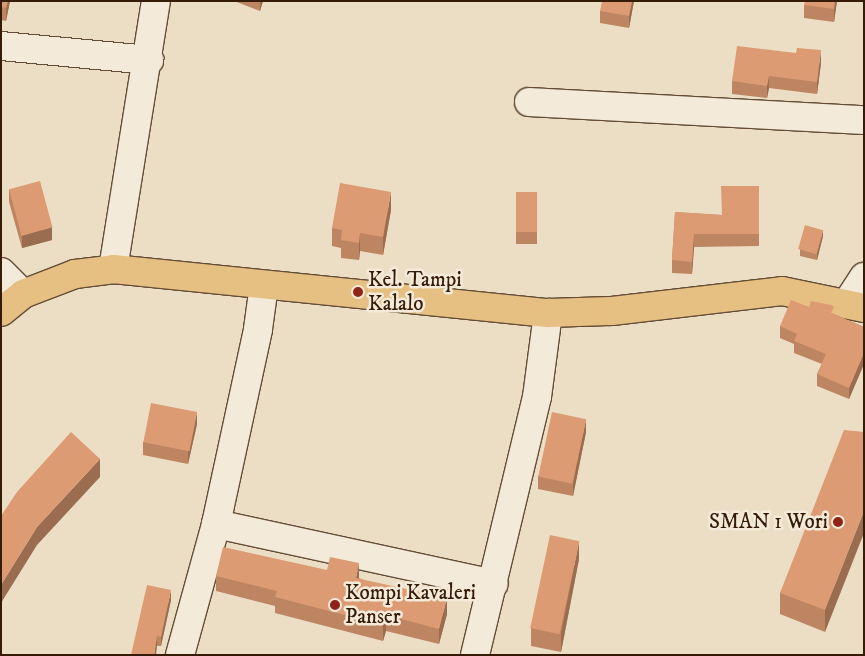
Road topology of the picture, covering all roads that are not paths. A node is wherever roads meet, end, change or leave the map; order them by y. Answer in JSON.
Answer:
{"nodes":[{"id":1,"x":156,"y":1,"type":"edge"},
{"id":2,"x":1,"y":46,"type":"edge"},
{"id":3,"x":149,"y":60,"type":"junction"},
{"id":4,"x":529,"y":102,"type":"dead end"},
{"id":5,"x":864,"y":120,"type":"edge"},
{"id":6,"x":113,"y":269,"type":"junction"},
{"id":7,"x":1,"y":272,"type":"edge"},
{"id":8,"x":864,"y":277,"type":"edge"},
{"id":9,"x":264,"y":285,"type":"junction"},
{"id":10,"x":23,"y":294,"type":"junction"},
{"id":11,"x":856,"y":305,"type":"edge"},
{"id":12,"x":1,"y":312,"type":"edge"},
{"id":13,"x":548,"y":313,"type":"junction"},
{"id":14,"x":216,"y":524,"type":"junction"},
{"id":15,"x":494,"y":584,"type":"junction"},
{"id":16,"x":180,"y":655,"type":"edge"},
{"id":17,"x":475,"y":655,"type":"edge"}],
"edges":[{"from":1,"to":3,"type":"street"},
{"from":2,"to":3,"type":"street"},
{"from":3,"to":6,"type":"street"},
{"from":4,"to":5,"type":"street"},
{"from":6,"to":9,"type":"highway"},
{"from":6,"to":10,"type":"highway"},
{"from":7,"to":10,"type":"street"},
{"from":8,"to":11,"type":"street"},
{"from":9,"to":13,"type":"highway"},
{"from":9,"to":14,"type":"street"},
{"from":10,"to":12,"type":"highway"},
{"from":11,"to":13,"type":"highway"},
{"from":13,"to":15,"type":"street"},
{"from":14,"to":15,"type":"street"},
{"from":14,"to":16,"type":"street"},
{"from":15,"to":17,"type":"street"}]}
